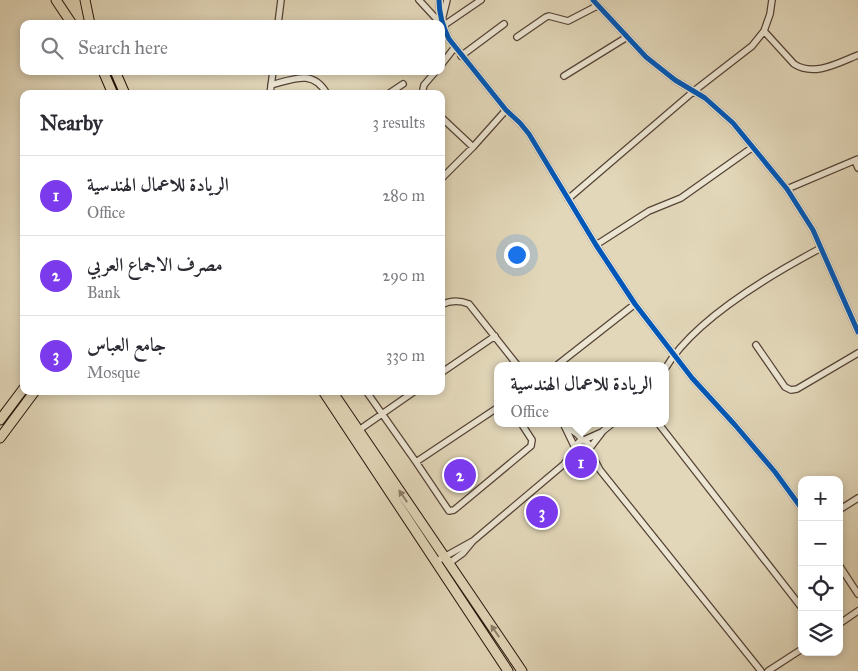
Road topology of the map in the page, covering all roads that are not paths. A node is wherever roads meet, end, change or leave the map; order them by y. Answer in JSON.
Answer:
{"nodes":[{"id":1,"x":56,"y":0,"type":"edge"},
{"id":2,"x":85,"y":0,"type":"edge"},
{"id":3,"x":281,"y":0,"type":"edge"},
{"id":4,"x":418,"y":0,"type":"edge"},
{"id":5,"x":439,"y":0,"type":"edge"},
{"id":6,"x":447,"y":0,"type":"edge"},
{"id":7,"x":481,"y":0,"type":"edge"},
{"id":8,"x":593,"y":0,"type":"edge"},
{"id":9,"x":772,"y":0,"type":"edge"},
{"id":10,"x":597,"y":6,"type":"junction"},
{"id":11,"x":69,"y":20,"type":"edge"},
{"id":12,"x":89,"y":20,"type":"edge"},
{"id":13,"x":278,"y":20,"type":"edge"},
{"id":14,"x":439,"y":20,"type":"edge"},
{"id":15,"x":442,"y":20,"type":"edge"},
{"id":16,"x":443,"y":20,"type":"edge"},
{"id":17,"x":445,"y":21,"type":"edge"},
{"id":18,"x":504,"y":24,"type":"dead end"},
{"id":19,"x":445,"y":30,"type":"edge"},
{"id":20,"x":764,"y":31,"type":"junction"},
{"id":21,"x":517,"y":37,"type":"dead end"},
{"id":22,"x":627,"y":37,"type":"junction"},
{"id":23,"x":455,"y":47,"type":"junction"},
{"id":24,"x":858,"y":55,"type":"edge"},
{"id":25,"x":462,"y":56,"type":"junction"},
{"id":26,"x":445,"y":60,"type":"edge"},
{"id":27,"x":105,"y":75,"type":"edge"},
{"id":28,"x":117,"y":75,"type":"edge"},
{"id":29,"x":272,"y":75,"type":"edge"},
{"id":30,"x":299,"y":75,"type":"edge"},
{"id":31,"x":433,"y":75,"type":"edge"},
{"id":32,"x":564,"y":76,"type":"dead end"},
{"id":33,"x":298,"y":78,"type":"junction"},
{"id":34,"x":403,"y":84,"type":"dead end"},
{"id":35,"x":271,"y":85,"type":"junction"},
{"id":36,"x":111,"y":90,"type":"edge"},
{"id":37,"x":123,"y":90,"type":"edge"},
{"id":38,"x":270,"y":90,"type":"edge"},
{"id":39,"x":324,"y":90,"type":"edge"},
{"id":40,"x":394,"y":90,"type":"edge"},
{"id":41,"x":423,"y":90,"type":"edge"},
{"id":42,"x":694,"y":91,"type":"junction"},
{"id":43,"x":506,"y":110,"type":"junction"},
{"id":44,"x":445,"y":121,"type":"edge"},
{"id":45,"x":473,"y":147,"type":"junction"},
{"id":46,"x":753,"y":147,"type":"junction"},
{"id":47,"x":856,"y":160,"type":"edge"},
{"id":48,"x":858,"y":168,"type":"edge"},
{"id":49,"x":445,"y":174,"type":"edge"},
{"id":50,"x":787,"y":189,"type":"junction"},
{"id":51,"x":568,"y":199,"type":"junction"},
{"id":52,"x":596,"y":245,"type":"junction"},
{"id":53,"x":821,"y":248,"type":"junction"},
{"id":54,"x":445,"y":303,"type":"edge"},
{"id":55,"x":635,"y":304,"type":"junction"},
{"id":56,"x":858,"y":332,"type":"edge"},
{"id":57,"x":495,"y":336,"type":"junction"},
{"id":58,"x":756,"y":345,"type":"dead end"},
{"id":59,"x":858,"y":353,"type":"edge"},
{"id":60,"x":673,"y":354,"type":"junction"},
{"id":61,"x":515,"y":362,"type":"edge"},
{"id":62,"x":561,"y":362,"type":"edge"},
{"id":63,"x":669,"y":362,"type":"edge"},
{"id":64,"x":445,"y":370,"type":"edge"},
{"id":65,"x":20,"y":393,"type":"edge"},
{"id":66,"x":31,"y":395,"type":"edge"},
{"id":67,"x":326,"y":395,"type":"edge"},
{"id":68,"x":335,"y":395,"type":"edge"},
{"id":69,"x":369,"y":395,"type":"edge"},
{"id":70,"x":409,"y":395,"type":"edge"},
{"id":71,"x":494,"y":410,"type":"edge"},
{"id":72,"x":382,"y":414,"type":"junction"},
{"id":73,"x":0,"y":420,"type":"edge"},
{"id":74,"x":524,"y":427,"type":"edge"},
{"id":75,"x":565,"y":427,"type":"edge"},
{"id":76,"x":568,"y":427,"type":"edge"},
{"id":77,"x":608,"y":427,"type":"edge"},
{"id":78,"x":661,"y":427,"type":"edge"},
{"id":79,"x":359,"y":430,"type":"junction"},
{"id":80,"x":603,"y":431,"type":"junction"},
{"id":81,"x":0,"y":438,"type":"edge"},
{"id":82,"x":583,"y":440,"type":"junction"},
{"id":83,"x":575,"y":447,"type":"junction"},
{"id":84,"x":590,"y":450,"type":"junction"},
{"id":85,"x":582,"y":456,"type":"junction"},
{"id":86,"x":416,"y":462,"type":"junction"},
{"id":87,"x":563,"y":466,"type":"junction"},
{"id":88,"x":600,"y":470,"type":"junction"},
{"id":89,"x":858,"y":498,"type":"edge"},
{"id":90,"x":798,"y":504,"type":"edge"},
{"id":91,"x":843,"y":507,"type":"edge"},
{"id":92,"x":447,"y":560,"type":"junction"},
{"id":93,"x":437,"y":566,"type":"junction"},
{"id":94,"x":840,"y":566,"type":"edge"},
{"id":95,"x":858,"y":594,"type":"edge"},
{"id":96,"x":798,"y":603,"type":"edge"},
{"id":97,"x":858,"y":611,"type":"edge"},
{"id":98,"x":843,"y":621,"type":"edge"},
{"id":99,"x":798,"y":652,"type":"edge"},
{"id":100,"x":508,"y":671,"type":"edge"},
{"id":101,"x":522,"y":671,"type":"edge"},
{"id":102,"x":760,"y":671,"type":"edge"},
{"id":103,"x":768,"y":671,"type":"edge"}],
"edges":[{"from":1,"to":11,"type":"main road"},
{"from":2,"to":12,"type":"main road"},
{"from":3,"to":13,"type":"street"},
{"from":4,"to":14,"type":"street"},
{"from":5,"to":15,"type":"street"},
{"from":6,"to":16,"type":"street"},
{"from":7,"to":17,"type":"street"},
{"from":8,"to":10,"type":"street"},
{"from":9,"to":20,"type":"street"},
{"from":10,"to":21,"type":"street"},
{"from":10,"to":22,"type":"street"},
{"from":18,"to":25,"type":"street"},
{"from":19,"to":23,"type":"street"},
{"from":20,"to":24,"type":"street"},
{"from":20,"to":42,"type":"street"},
{"from":22,"to":32,"type":"street"},
{"from":22,"to":42,"type":"street"},
{"from":23,"to":25,"type":"street"},
{"from":23,"to":26,"type":"street"},
{"from":25,"to":43,"type":"street"},
{"from":27,"to":36,"type":"main road"},
{"from":28,"to":37,"type":"main road"},
{"from":29,"to":35,"type":"street"},
{"from":30,"to":33,"type":"street"},
{"from":31,"to":41,"type":"street"},
{"from":33,"to":35,"type":"street"},
{"from":33,"to":39,"type":"street"},
{"from":34,"to":40,"type":"street"},
{"from":35,"to":38,"type":"street"},
{"from":42,"to":46,"type":"street"},
{"from":42,"to":51,"type":"street"},
{"from":43,"to":45,"type":"street"},
{"from":43,"to":51,"type":"street"},
{"from":44,"to":45,"type":"street"},
{"from":45,"to":49,"type":"street"},
{"from":46,"to":50,"type":"street"},
{"from":46,"to":52,"type":"street"},
{"from":47,"to":48,"type":"street"},
{"from":47,"to":50,"type":"street"},
{"from":50,"to":53,"type":"street"},
{"from":51,"to":52,"type":"street"},
{"from":52,"to":55,"type":"street"},
{"from":53,"to":56,"type":"street"},
{"from":53,"to":60,"type":"street"},
{"from":54,"to":57,"type":"street"},
{"from":55,"to":60,"type":"street"},
{"from":55,"to":62,"type":"street"},
{"from":57,"to":61,"type":"street"},
{"from":57,"to":64,"type":"street"},
{"from":58,"to":59,"type":"street"},
{"from":60,"to":63,"type":"street"},
{"from":60,"to":90,"type":"street"},
{"from":65,"to":73,"type":"main road"},
{"from":66,"to":81,"type":"main road"},
{"from":67,"to":93,"type":"main road"},
{"from":68,"to":79,"type":"main road"},
{"from":69,"to":72,"type":"street"},
{"from":70,"to":72,"type":"street"},
{"from":71,"to":86,"type":"street"},
{"from":72,"to":79,"type":"street"},
{"from":72,"to":86,"type":"street"},
{"from":74,"to":86,"type":"street"},
{"from":75,"to":83,"type":"street"},
{"from":76,"to":82,"type":"street"},
{"from":77,"to":80,"type":"street"},
{"from":78,"to":96,"type":"street"},
{"from":92,"to":79,"type":"main road","one_way":true},
{"from":80,"to":82,"type":"street"},
{"from":80,"to":84,"type":"street"},
{"from":82,"to":83,"type":"street"},
{"from":82,"to":84,"type":"street"},
{"from":83,"to":85,"type":"street"},
{"from":83,"to":87,"type":"street"},
{"from":84,"to":85,"type":"street"},
{"from":84,"to":88,"type":"street"},
{"from":85,"to":87,"type":"street"},
{"from":85,"to":88,"type":"street"},
{"from":87,"to":92,"type":"street"},
{"from":88,"to":102,"type":"street"},
{"from":89,"to":91,"type":"street"},
{"from":92,"to":93,"type":"street"},
{"from":101,"to":92,"type":"main road","one_way":true},
{"from":93,"to":100,"type":"main road"},
{"from":94,"to":95,"type":"street"},
{"from":97,"to":98,"type":"street"},
{"from":99,"to":103,"type":"street"}]}
